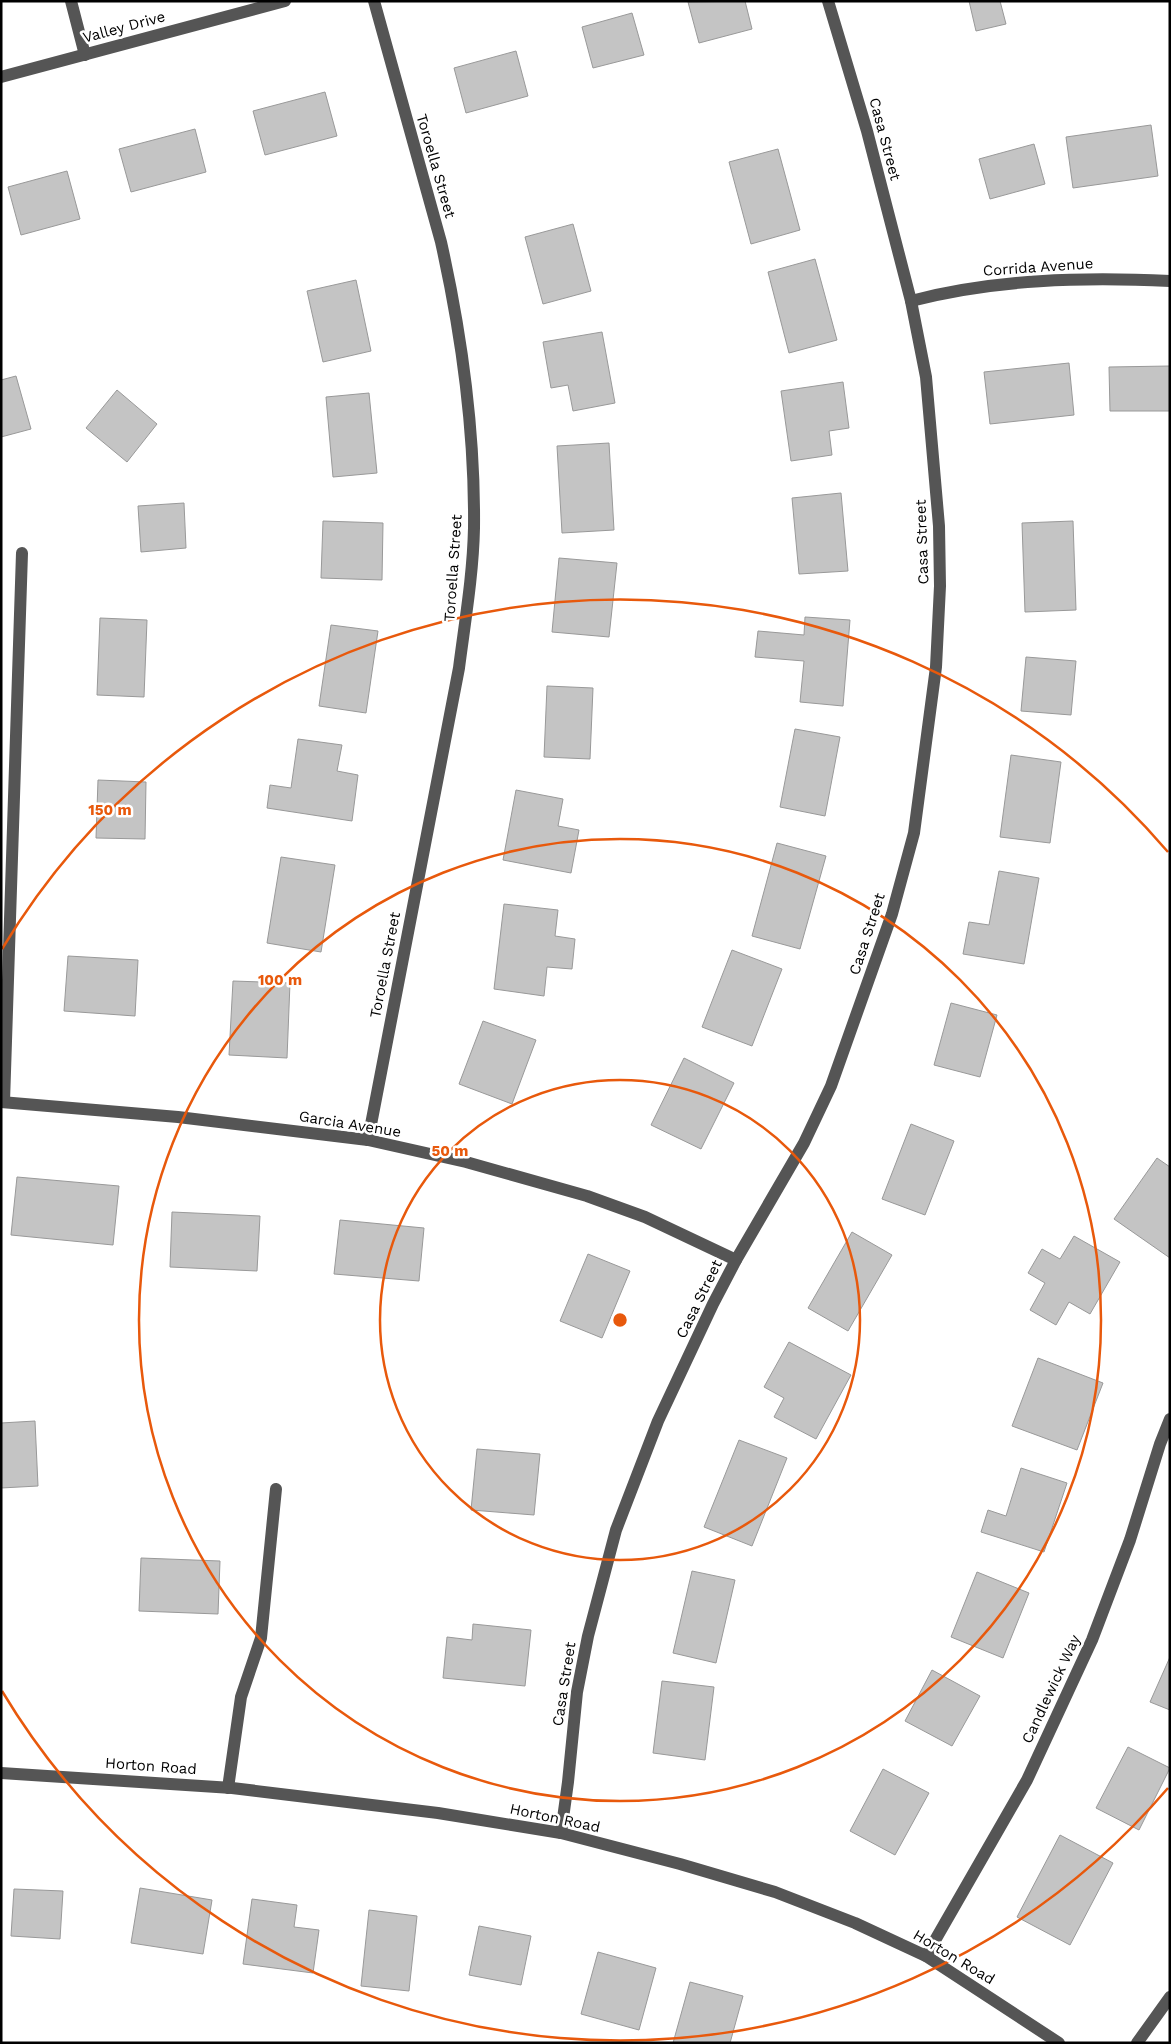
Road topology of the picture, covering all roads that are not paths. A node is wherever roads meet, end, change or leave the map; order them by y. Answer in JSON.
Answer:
{"nodes":[{"id":1,"x":71,"y":1,"type":"edge"},
{"id":2,"x":285,"y":1,"type":"edge"},
{"id":3,"x":374,"y":1,"type":"edge"},
{"id":4,"x":828,"y":1,"type":"edge"},
{"id":5,"x":85,"y":55,"type":"junction"},
{"id":6,"x":1,"y":78,"type":"edge"},
{"id":7,"x":1170,"y":281,"type":"edge"},
{"id":8,"x":911,"y":301,"type":"junction"},
{"id":9,"x":22,"y":553,"type":"dead end"},
{"id":10,"x":2,"y":1102,"type":"edge"},
{"id":11,"x":368,"y":1140,"type":"junction"},
{"id":12,"x":736,"y":1260,"type":"junction"},
{"id":13,"x":1170,"y":1419,"type":"edge"},
{"id":14,"x":276,"y":1489,"type":"dead end"},
{"id":15,"x":1,"y":1773,"type":"edge"},
{"id":16,"x":228,"y":1788,"type":"junction"},
{"id":17,"x":560,"y":1833,"type":"junction"},
{"id":18,"x":926,"y":1956,"type":"junction"},
{"id":19,"x":1170,"y":1997,"type":"edge"},
{"id":20,"x":1058,"y":2043,"type":"edge"},
{"id":21,"x":1137,"y":2043,"type":"edge"}],
"edges":[{"from":1,"to":5,"type":"street"},
{"from":2,"to":5,"type":"street","name":"Valley Drive"},
{"from":3,"to":11,"type":"street","name":"Toroella Street"},
{"from":4,"to":8,"type":"street","name":"Casa Street"},
{"from":5,"to":6,"type":"street","name":"Valley Drive"},
{"from":7,"to":8,"type":"street","name":"Corrida Avenue"},
{"from":8,"to":12,"type":"street","name":"Casa Street"},
{"from":9,"to":10,"type":"street"},
{"from":10,"to":11,"type":"street","name":"Garcia Avenue"},
{"from":11,"to":12,"type":"street","name":"Garcia Avenue"},
{"from":12,"to":17,"type":"street","name":"Casa Street"},
{"from":13,"to":18,"type":"street","name":"Candlewick Way"},
{"from":14,"to":16,"type":"street"},
{"from":15,"to":16,"type":"street","name":"Horton Road"},
{"from":16,"to":17,"type":"street","name":"Horton Road"},
{"from":17,"to":18,"type":"street","name":"Horton Road"},
{"from":18,"to":20,"type":"street","name":"Horton Road"},
{"from":19,"to":21,"type":"street"}]}
